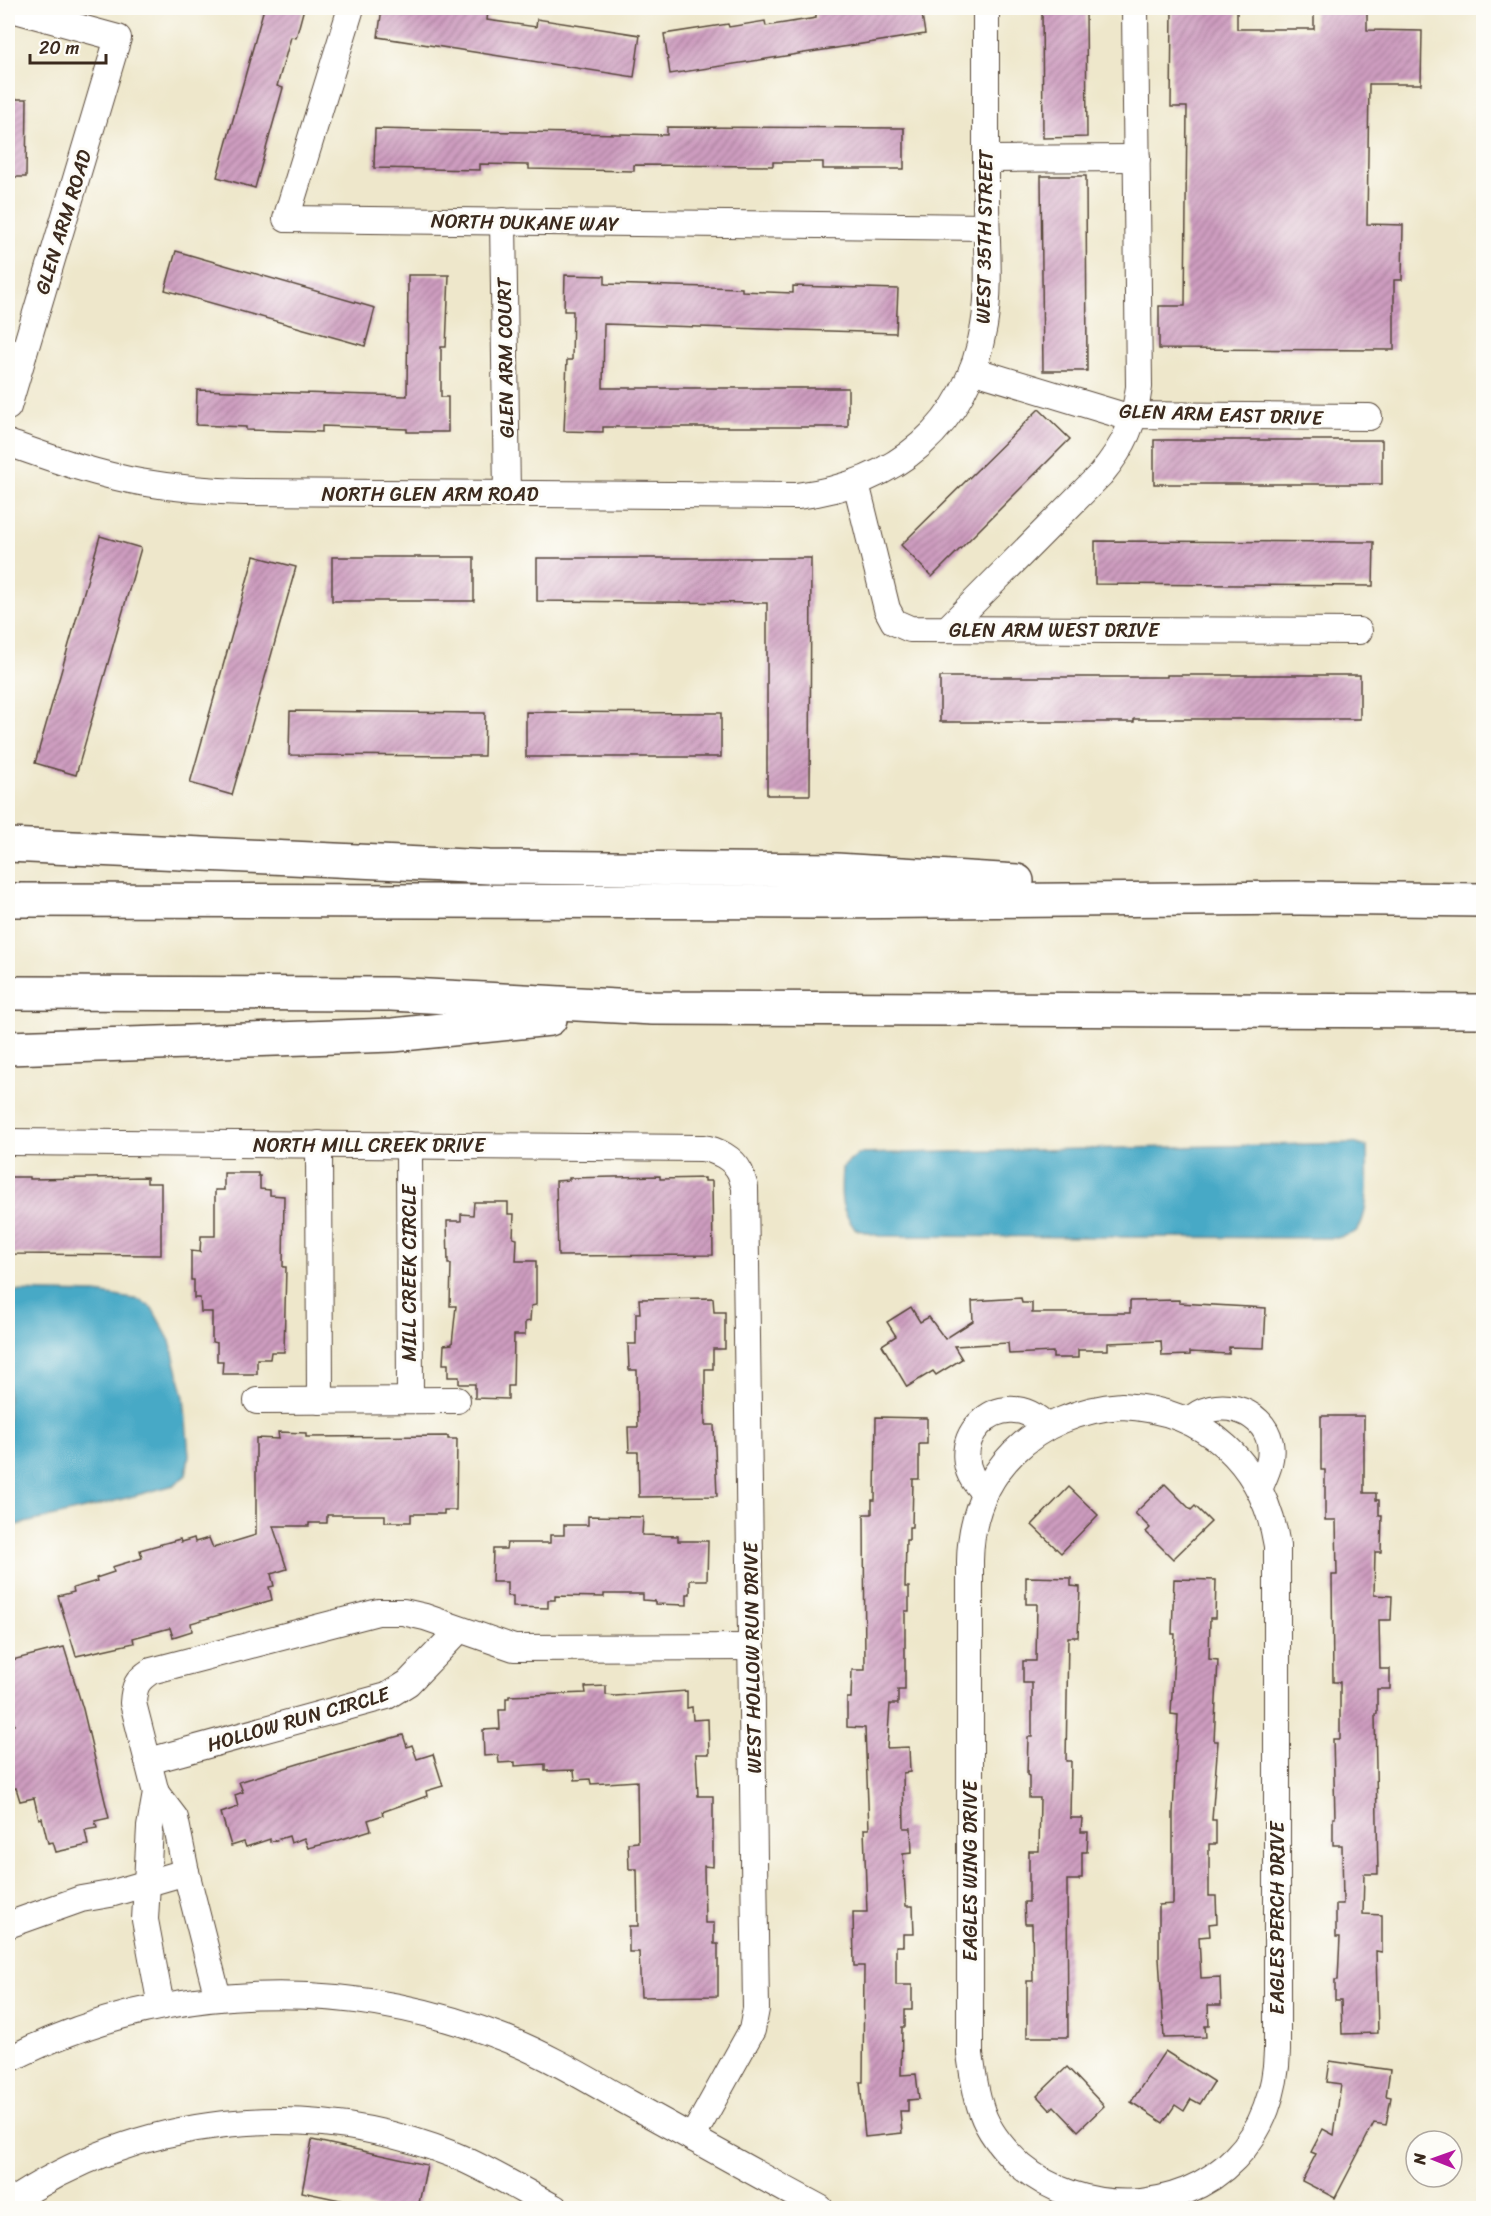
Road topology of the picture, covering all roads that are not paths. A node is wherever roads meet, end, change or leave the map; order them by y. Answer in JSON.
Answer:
{"nodes":[{"id":1,"x":8,"y":8,"type":"edge"},
{"id":2,"x":351,"y":8,"type":"edge"},
{"id":3,"x":986,"y":8,"type":"edge"},
{"id":4,"x":1135,"y":8,"type":"edge"},
{"id":5,"x":1137,"y":158,"type":"junction"},
{"id":6,"x":986,"y":159,"type":"junction"},
{"id":7,"x":503,"y":221,"type":"junction"},
{"id":8,"x":986,"y":227,"type":"junction"},
{"id":9,"x":972,"y":369,"type":"junction"},
{"id":10,"x":8,"y":407,"type":"edge"},
{"id":11,"x":1135,"y":415,"type":"junction"},
{"id":12,"x":1369,"y":417,"type":"dead end"},
{"id":13,"x":8,"y":443,"type":"edge"},
{"id":14,"x":856,"y":483,"type":"junction"},
{"id":15,"x":507,"y":494,"type":"junction"},
{"id":16,"x":947,"y":629,"type":"junction"},
{"id":17,"x":1359,"y":631,"type":"dead end"},
{"id":18,"x":8,"y":845,"type":"edge"},
{"id":19,"x":1300,"y":898,"type":"junction"},
{"id":20,"x":8,"y":900,"type":"edge"},
{"id":21,"x":1484,"y":900,"type":"edge"},
{"id":22,"x":8,"y":993,"type":"edge"},
{"id":23,"x":653,"y":1008,"type":"junction"},
{"id":24,"x":1484,"y":1011,"type":"edge"},
{"id":25,"x":8,"y":1048,"type":"edge"},
{"id":26,"x":8,"y":1142,"type":"edge"},
{"id":27,"x":319,"y":1144,"type":"junction"},
{"id":28,"x":409,"y":1145,"type":"junction"},
{"id":29,"x":729,"y":1158,"type":"joint"},
{"id":30,"x":410,"y":1400,"type":"junction"},
{"id":31,"x":458,"y":1400,"type":"dead end"},
{"id":32,"x":257,"y":1401,"type":"dead end"},
{"id":33,"x":320,"y":1401,"type":"junction"},
{"id":34,"x":1122,"y":1406,"type":"joint"},
{"id":35,"x":1189,"y":1420,"type":"junction"},
{"id":36,"x":1047,"y":1427,"type":"junction"},
{"id":37,"x":1260,"y":1487,"type":"junction"},
{"id":38,"x":985,"y":1493,"type":"junction"},
{"id":39,"x":459,"y":1630,"type":"junction"},
{"id":40,"x":752,"y":1647,"type":"junction"},
{"id":41,"x":149,"y":1761,"type":"junction"},
{"id":42,"x":156,"y":1792,"type":"junction"},
{"id":43,"x":186,"y":1872,"type":"junction"},
{"id":44,"x":147,"y":1883,"type":"junction"},
{"id":45,"x":8,"y":1925,"type":"edge"},
{"id":46,"x":218,"y":1998,"type":"junction"},
{"id":47,"x":160,"y":2006,"type":"junction"},
{"id":48,"x":8,"y":2060,"type":"edge"},
{"id":49,"x":696,"y":2140,"type":"junction"},
{"id":50,"x":792,"y":2202,"type":"edge"},
{"id":51,"x":1065,"y":2202,"type":"edge"},
{"id":52,"x":8,"y":2204,"type":"edge"},
{"id":53,"x":555,"y":2208,"type":"edge"},
{"id":54,"x":820,"y":2208,"type":"edge"}],
"edges":[{"from":1,"to":10,"type":"street","name":"GLEN ARM ROAD"},
{"from":2,"to":7,"type":"street","name":"NORTH DUKANE WAY"},
{"from":3,"to":6,"type":"street","name":"WEST 35TH STREET"},
{"from":4,"to":5,"type":"street"},
{"from":5,"to":6,"type":"street"},
{"from":5,"to":11,"type":"street"},
{"from":6,"to":8,"type":"street","name":"WEST 35TH STREET"},
{"from":7,"to":8,"type":"street","name":"NORTH DUKANE WAY"},
{"from":7,"to":15,"type":"street","name":"GLEN ARM COURT"},
{"from":8,"to":9,"type":"street","name":"WEST 35TH STREET"},
{"from":9,"to":11,"type":"street","name":"GLEN ARM EAST DRIVE"},
{"from":9,"to":14,"type":"street","name":"WEST 35TH STREET"},
{"from":11,"to":12,"type":"street","name":"GLEN ARM EAST DRIVE"},
{"from":11,"to":16,"type":"street"},
{"from":13,"to":15,"type":"street","name":"NORTH GLEN ARM ROAD"},
{"from":14,"to":15,"type":"street","name":"NORTH GLEN ARM ROAD"},
{"from":14,"to":16,"type":"street","name":"GLEN ARM WEST DRIVE"},
{"from":16,"to":17,"type":"street","name":"GLEN ARM WEST DRIVE"},
{"from":18,"to":19,"type":"highway"},
{"from":19,"to":20,"type":"highway"},
{"from":19,"to":21,"type":"highway"},
{"from":22,"to":23,"type":"highway"},
{"from":23,"to":24,"type":"highway"},
{"from":23,"to":25,"type":"highway"},
{"from":26,"to":27,"type":"street","name":"NORTH MILL CREEK DRIVE"},
{"from":27,"to":28,"type":"street","name":"NORTH MILL CREEK DRIVE"},
{"from":27,"to":33,"type":"street"},
{"from":28,"to":29,"type":"street","name":"NORTH MILL CREEK DRIVE"},
{"from":28,"to":30,"type":"street","name":"MILL CREEK CIRCLE"},
{"from":29,"to":40,"type":"street","name":"WEST HOLLOW RUN DRIVE"},
{"from":30,"to":31,"type":"street"},
{"from":30,"to":33,"type":"street"},
{"from":32,"to":33,"type":"street"},
{"from":34,"to":35,"type":"street","name":"EAGLES PERCH DRIVE"},
{"from":34,"to":36,"type":"street","name":"EAGLES WING DRIVE"},
{"from":35,"to":37,"type":"street","name":"EAGLES PERCH DRIVE"},
{"from":35,"to":37,"type":"street"},
{"from":36,"to":38,"type":"street","name":"EAGLES WING DRIVE"},
{"from":36,"to":38,"type":"street"},
{"from":37,"to":51,"type":"street","name":"EAGLES PERCH DRIVE"},
{"from":38,"to":51,"type":"street","name":"EAGLES WING DRIVE"},
{"from":39,"to":40,"type":"street"},
{"from":39,"to":41,"type":"street","name":"HOLLOW RUN CIRCLE"},
{"from":39,"to":41,"type":"street"},
{"from":40,"to":49,"type":"street","name":"WEST HOLLOW RUN DRIVE"},
{"from":41,"to":42,"type":"street"},
{"from":42,"to":43,"type":"street"},
{"from":42,"to":44,"type":"street"},
{"from":43,"to":44,"type":"street"},
{"from":43,"to":46,"type":"street"},
{"from":44,"to":45,"type":"street"},
{"from":44,"to":47,"type":"street"},
{"from":46,"to":47,"type":"street"},
{"from":46,"to":49,"type":"street"},
{"from":47,"to":48,"type":"street"},
{"from":49,"to":50,"type":"street"},
{"from":50,"to":54,"type":"street"},
{"from":52,"to":53,"type":"street"}]}
